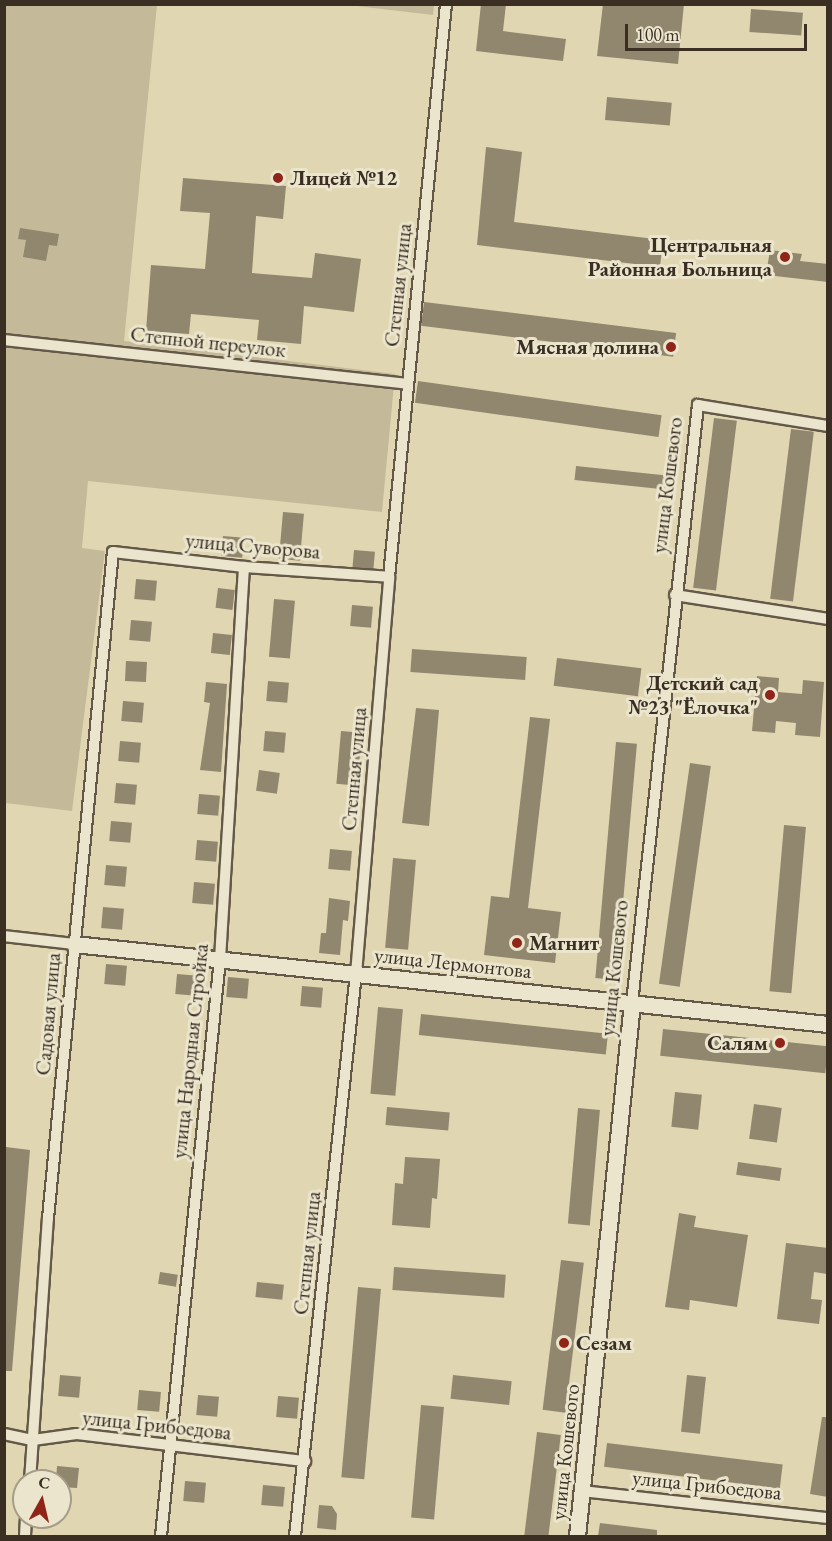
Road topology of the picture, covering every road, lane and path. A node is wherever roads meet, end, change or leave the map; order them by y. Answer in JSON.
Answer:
{"nodes":[{"id":1,"x":446,"y":4,"type":"edge"},
{"id":2,"x":4,"y":340,"type":"edge"},
{"id":3,"x":408,"y":384,"type":"junction"},
{"id":4,"x":828,"y":426,"type":"edge"},
{"id":5,"x":113,"y":552,"type":"joint"},
{"id":6,"x":244,"y":567,"type":"junction"},
{"id":7,"x":389,"y":577,"type":"junction"},
{"id":8,"x":675,"y":595,"type":"junction"},
{"id":9,"x":828,"y":619,"type":"edge"},
{"id":10,"x":4,"y":936,"type":"edge"},
{"id":11,"x":74,"y":944,"type":"junction"},
{"id":12,"x":220,"y":959,"type":"junction"},
{"id":13,"x":356,"y":974,"type":"junction"},
{"id":14,"x":632,"y":1004,"type":"junction"},
{"id":15,"x":828,"y":1024,"type":"edge"},
{"id":16,"x":4,"y":1434,"type":"edge"},
{"id":17,"x":33,"y":1440,"type":"junction"},
{"id":18,"x":170,"y":1447,"type":"junction"},
{"id":19,"x":305,"y":1461,"type":"junction"},
{"id":20,"x":31,"y":1469,"type":"edge"},
{"id":21,"x":582,"y":1491,"type":"junction"},
{"id":22,"x":828,"y":1518,"type":"edge"},
{"id":23,"x":161,"y":1536,"type":"edge"},
{"id":24,"x":295,"y":1536,"type":"edge"},
{"id":25,"x":577,"y":1536,"type":"edge"}],
"edges":[{"from":1,"to":3,"type":"street","name":"Степная улица"},
{"from":2,"to":3,"type":"street","name":"Степной переулок"},
{"from":3,"to":7,"type":"street","name":"Степная улица"},
{"from":4,"to":8,"type":"street","name":"улица Кошевого"},
{"from":5,"to":6,"type":"street","name":"улица Суворова"},
{"from":5,"to":11,"type":"street","name":"Садовая улица"},
{"from":6,"to":7,"type":"street","name":"улица Суворова"},
{"from":6,"to":12,"type":"street","name":"улица Народная Стройка"},
{"from":7,"to":13,"type":"street","name":"Степная улица"},
{"from":8,"to":9,"type":"street"},
{"from":8,"to":14,"type":"street","name":"улица Кошевого"},
{"from":10,"to":11,"type":"street"},
{"from":11,"to":12,"type":"street","name":"улица Лермонтова"},
{"from":11,"to":17,"type":"street","name":"Садовая улица"},
{"from":12,"to":13,"type":"street","name":"улица Лермонтова"},
{"from":12,"to":18,"type":"street","name":"улица Народная Стройка"},
{"from":13,"to":14,"type":"street","name":"улица Лермонтова"},
{"from":13,"to":19,"type":"street","name":"Степная улица"},
{"from":14,"to":15,"type":"street","name":"улица Лермонтова"},
{"from":14,"to":21,"type":"street","name":"улица Кошевого"},
{"from":16,"to":17,"type":"street","name":"улица Грибоедова"},
{"from":17,"to":18,"type":"street","name":"улица Грибоедова"},
{"from":17,"to":20,"type":"street","name":"Садовая улица"},
{"from":18,"to":19,"type":"street","name":"улица Грибоедова"},
{"from":18,"to":23,"type":"street","name":"улица Народная Стройка"},
{"from":19,"to":24,"type":"street","name":"Степная улица"},
{"from":21,"to":22,"type":"street","name":"улица Грибоедова"},
{"from":21,"to":25,"type":"street","name":"улица Кошевого"}]}
